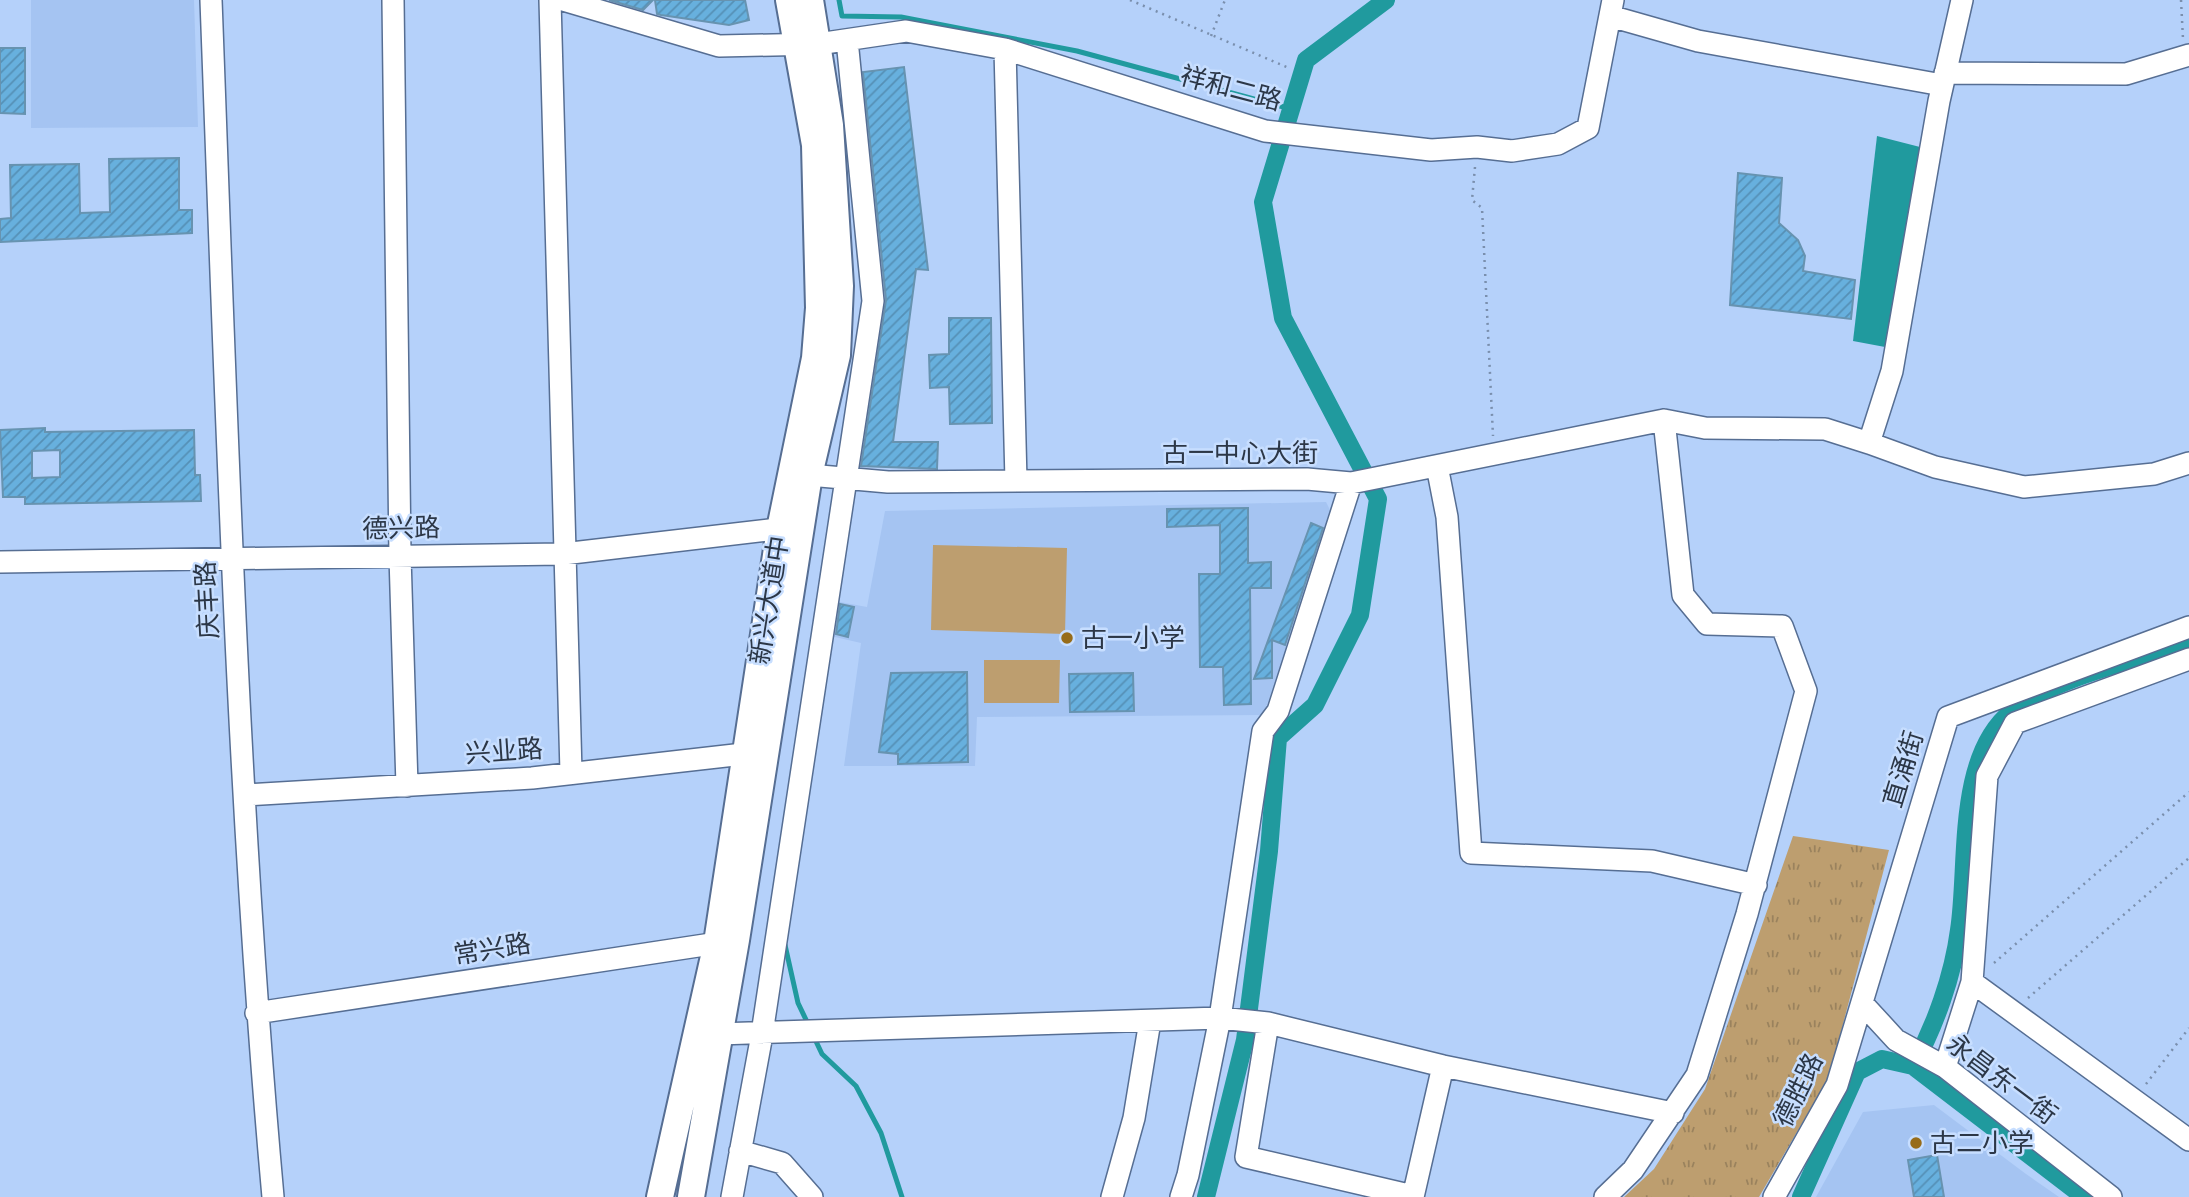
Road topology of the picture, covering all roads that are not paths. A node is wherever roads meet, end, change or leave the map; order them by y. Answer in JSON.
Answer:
{"nodes":[{"id":1,"x":211,"y":0,"type":"edge"},
{"id":2,"x":393,"y":0,"type":"edge"},
{"id":3,"x":550,"y":0,"type":"edge"},
{"id":4,"x":563,"y":0,"type":"edge"},
{"id":5,"x":789,"y":0,"type":"edge"},
{"id":6,"x":810,"y":0,"type":"edge"},
{"id":7,"x":1962,"y":0,"type":"edge"},
{"id":8,"x":1611,"y":8,"type":"edge"},
{"id":9,"x":847,"y":40,"type":"junction"},
{"id":10,"x":807,"y":45,"type":"junction"},
{"id":11,"x":1005,"y":48,"type":"junction"},
{"id":12,"x":2187,"y":56,"type":"edge"},
{"id":13,"x":1943,"y":79,"type":"junction"},
{"id":14,"x":1664,"y":420,"type":"junction"},
{"id":15,"x":1869,"y":443,"type":"junction"},
{"id":16,"x":2189,"y":463,"type":"edge"},
{"id":17,"x":1437,"y":466,"type":"junction"},
{"id":18,"x":809,"y":475,"type":"junction"},
{"id":19,"x":848,"y":478,"type":"junction"},
{"id":20,"x":1016,"y":481,"type":"junction"},
{"id":21,"x":1350,"y":483,"type":"junction"},
{"id":22,"x":790,"y":528,"type":"junction"},
{"id":23,"x":564,"y":554,"type":"junction"},
{"id":24,"x":400,"y":556,"type":"junction"},
{"id":25,"x":233,"y":558,"type":"junction"},
{"id":26,"x":0,"y":562,"type":"edge"},
{"id":27,"x":2189,"y":628,"type":"edge"},
{"id":28,"x":2189,"y":659,"type":"edge"},
{"id":29,"x":755,"y":753,"type":"junction"},
{"id":30,"x":570,"y":773,"type":"junction"},
{"id":31,"x":407,"y":786,"type":"junction"},
{"id":32,"x":245,"y":795,"type":"junction"},
{"id":33,"x":1756,"y":885,"type":"junction"},
{"id":34,"x":727,"y":942,"type":"junction"},
{"id":35,"x":1972,"y":982,"type":"junction"},
{"id":36,"x":1863,"y":1003,"type":"junction"},
{"id":37,"x":256,"y":1013,"type":"junction"},
{"id":38,"x":1220,"y":1018,"type":"junction"},
{"id":39,"x":1150,"y":1021,"type":"junction"},
{"id":40,"x":1268,"y":1023,"type":"junction"},
{"id":41,"x":762,"y":1033,"type":"junction"},
{"id":42,"x":718,"y":1034,"type":"junction"},
{"id":43,"x":1443,"y":1066,"type":"junction"},
{"id":44,"x":1945,"y":1067,"type":"junction"},
{"id":45,"x":1673,"y":1113,"type":"junction"},
{"id":46,"x":2189,"y":1140,"type":"edge"},
{"id":47,"x":740,"y":1150,"type":"junction"},
{"id":48,"x":1413,"y":1196,"type":"edge"},
{"id":49,"x":273,"y":1197,"type":"edge"},
{"id":50,"x":660,"y":1197,"type":"edge"},
{"id":51,"x":691,"y":1197,"type":"edge"},
{"id":52,"x":732,"y":1197,"type":"edge"},
{"id":53,"x":812,"y":1197,"type":"edge"},
{"id":54,"x":1112,"y":1197,"type":"edge"},
{"id":55,"x":1181,"y":1197,"type":"edge"},
{"id":56,"x":1605,"y":1197,"type":"edge"},
{"id":57,"x":1774,"y":1197,"type":"edge"},
{"id":58,"x":2110,"y":1197,"type":"edge"}],
"edges":[{"from":1,"to":25,"type":"street","name":"庆丰路"},
{"from":2,"to":24,"type":"street"},
{"from":3,"to":23,"type":"street"},
{"from":4,"to":10,"type":"street","name":"祥和二路"},
{"from":5,"to":10,"type":"main road","name":"新兴大道中"},
{"from":6,"to":10,"type":"main road","name":"新兴大道中"},
{"from":7,"to":13,"type":"street"},
{"from":8,"to":11,"type":"street","name":"祥和二路"},
{"from":8,"to":13,"type":"street"},
{"from":9,"to":10,"type":"street","name":"祥和二路"},
{"from":9,"to":11,"type":"street","name":"祥和二路"},
{"from":9,"to":19,"type":"street"},
{"from":10,"to":18,"type":"main road","name":"新兴大道中"},
{"from":10,"to":22,"type":"main road","name":"新兴大道中"},
{"from":11,"to":20,"type":"street"},
{"from":12,"to":13,"type":"street"},
{"from":13,"to":15,"type":"street"},
{"from":14,"to":15,"type":"street"},
{"from":14,"to":17,"type":"street","name":"古一中心大街"},
{"from":14,"to":33,"type":"street"},
{"from":15,"to":16,"type":"street"},
{"from":17,"to":21,"type":"street","name":"古一中心大街"},
{"from":17,"to":33,"type":"street"},
{"from":18,"to":19,"type":"street","name":"古一中心大街"},
{"from":18,"to":22,"type":"main road","name":"新兴大道中"},
{"from":19,"to":20,"type":"street","name":"古一中心大街"},
{"from":19,"to":41,"type":"street"},
{"from":20,"to":21,"type":"street","name":"古一中心大街"},
{"from":21,"to":38,"type":"street"},
{"from":22,"to":23,"type":"street","name":"德兴路"},
{"from":22,"to":29,"type":"main road","name":"新兴大道中"},
{"from":23,"to":24,"type":"street","name":"德兴路"},
{"from":23,"to":30,"type":"street"},
{"from":24,"to":25,"type":"street","name":"德兴路"},
{"from":24,"to":31,"type":"street"},
{"from":25,"to":26,"type":"street","name":"德兴路"},
{"from":25,"to":32,"type":"street","name":"庆丰路"},
{"from":27,"to":36,"type":"street","name":"直涌街"},
{"from":28,"to":35,"type":"street"},
{"from":29,"to":30,"type":"street","name":"兴业路"},
{"from":29,"to":34,"type":"main road","name":"新兴大道中"},
{"from":30,"to":31,"type":"street","name":"兴业路"},
{"from":31,"to":32,"type":"street","name":"兴业路"},
{"from":32,"to":37,"type":"street","name":"庆丰路"},
{"from":33,"to":45,"type":"street"},
{"from":34,"to":37,"type":"street","name":"常兴路"},
{"from":34,"to":42,"type":"main road","name":"新兴大道中"},
{"from":34,"to":50,"type":"main road","name":"新兴大道中"},
{"from":35,"to":44,"type":"street"},
{"from":35,"to":46,"type":"street"},
{"from":36,"to":44,"type":"street","name":"永昌东一街"},
{"from":36,"to":57,"type":"street","name":"德胜路"},
{"from":37,"to":49,"type":"street","name":"庆丰路"},
{"from":38,"to":39,"type":"street"},
{"from":38,"to":40,"type":"street"},
{"from":38,"to":55,"type":"street"},
{"from":39,"to":41,"type":"street"},
{"from":39,"to":54,"type":"street"},
{"from":40,"to":43,"type":"street"},
{"from":40,"to":48,"type":"street"},
{"from":41,"to":42,"type":"street"},
{"from":41,"to":47,"type":"street"},
{"from":42,"to":51,"type":"main road","name":"新兴大道中"},
{"from":43,"to":45,"type":"street"},
{"from":43,"to":48,"type":"street"},
{"from":44,"to":58,"type":"street","name":"永昌东一街"},
{"from":45,"to":56,"type":"street"},
{"from":47,"to":52,"type":"street"},
{"from":47,"to":53,"type":"street"}]}
